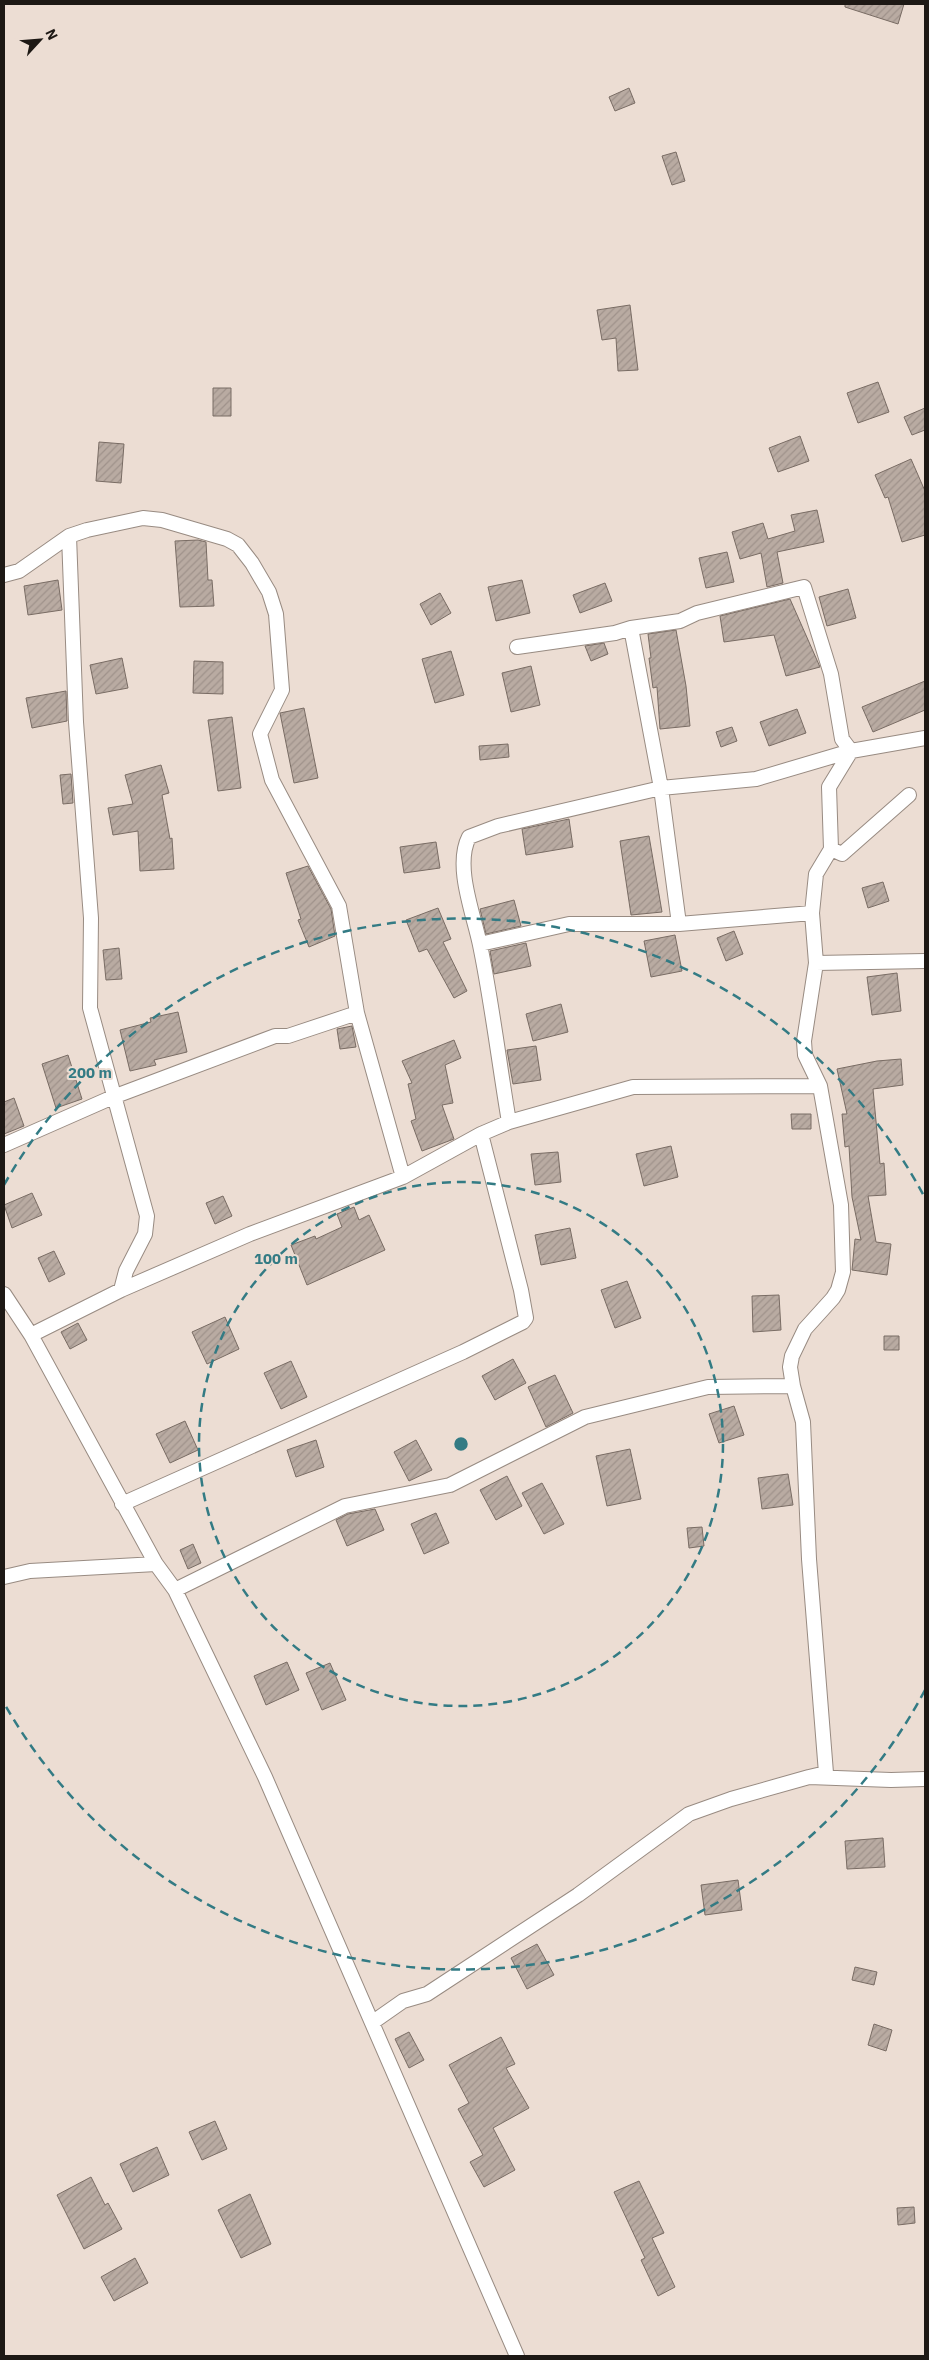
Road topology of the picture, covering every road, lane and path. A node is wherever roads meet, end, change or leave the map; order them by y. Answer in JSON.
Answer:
{"nodes":[{"id":1,"x":69,"y":536,"type":"junction"},
{"id":2,"x":4,"y":575,"type":"edge"},
{"id":3,"x":631,"y":628,"type":"junction"},
{"id":4,"x":517,"y":647,"type":"dead end"},
{"id":5,"x":925,"y":738,"type":"edge"},
{"id":6,"x":851,"y":751,"type":"junction"},
{"id":7,"x":661,"y":788,"type":"junction"},
{"id":8,"x":910,"y":795,"type":"dead end"},
{"id":9,"x":830,"y":848,"type":"junction"},
{"id":10,"x":812,"y":914,"type":"junction"},
{"id":11,"x":679,"y":924,"type":"junction"},
{"id":12,"x":480,"y":944,"type":"junction"},
{"id":13,"x":925,"y":961,"type":"edge"},
{"id":14,"x":816,"y":963,"type":"junction"},
{"id":15,"x":357,"y":1013,"type":"junction"},
{"id":16,"x":820,"y":1086,"type":"junction"},
{"id":17,"x":113,"y":1097,"type":"junction"},
{"id":18,"x":509,"y":1122,"type":"junction"},
{"id":19,"x":481,"y":1134,"type":"junction"},
{"id":20,"x":4,"y":1145,"type":"edge"},
{"id":21,"x":403,"y":1177,"type":"junction"},
{"id":22,"x":121,"y":1290,"type":"junction"},
{"id":23,"x":4,"y":1294,"type":"edge"},
{"id":24,"x":30,"y":1335,"type":"junction"},
{"id":25,"x":793,"y":1386,"type":"junction"},
{"id":26,"x":122,"y":1504,"type":"junction"},
{"id":27,"x":156,"y":1564,"type":"junction"},
{"id":28,"x":4,"y":1577,"type":"edge"},
{"id":29,"x":176,"y":1590,"type":"junction"},
{"id":30,"x":809,"y":1777,"type":"junction"},
{"id":31,"x":925,"y":1779,"type":"edge"},
{"id":32,"x":373,"y":2022,"type":"junction"},
{"id":33,"x":517,"y":2356,"type":"edge"}],
"edges":[{"from":1,"to":2,"type":"street"},
{"from":1,"to":15,"type":"street"},
{"from":1,"to":17,"type":"street"},
{"from":3,"to":4,"type":"street"},
{"from":3,"to":6,"type":"street"},
{"from":3,"to":7,"type":"street"},
{"from":5,"to":6,"type":"street"},
{"from":6,"to":7,"type":"street"},
{"from":6,"to":9,"type":"street"},
{"from":7,"to":11,"type":"street"},
{"from":7,"to":12,"type":"street"},
{"from":8,"to":9,"type":"street"},
{"from":9,"to":10,"type":"street"},
{"from":10,"to":11,"type":"street"},
{"from":10,"to":14,"type":"street"},
{"from":11,"to":12,"type":"street"},
{"from":12,"to":18,"type":"street"},
{"from":13,"to":14,"type":"street"},
{"from":14,"to":16,"type":"street"},
{"from":15,"to":17,"type":"street"},
{"from":15,"to":21,"type":"street"},
{"from":16,"to":18,"type":"street"},
{"from":16,"to":25,"type":"street"},
{"from":17,"to":20,"type":"street"},
{"from":17,"to":22,"type":"street"},
{"from":18,"to":19,"type":"street"},
{"from":19,"to":21,"type":"street"},
{"from":19,"to":26,"type":"street"},
{"from":21,"to":22,"type":"street"},
{"from":22,"to":24,"type":"street"},
{"from":23,"to":24,"type":"street"},
{"from":24,"to":26,"type":"street"},
{"from":25,"to":29,"type":"street"},
{"from":25,"to":30,"type":"street"},
{"from":26,"to":27,"type":"street"},
{"from":27,"to":28,"type":"street"},
{"from":27,"to":29,"type":"street"},
{"from":29,"to":32,"type":"street"},
{"from":30,"to":31,"type":"street"},
{"from":30,"to":32,"type":"street"},
{"from":32,"to":33,"type":"street"}]}
